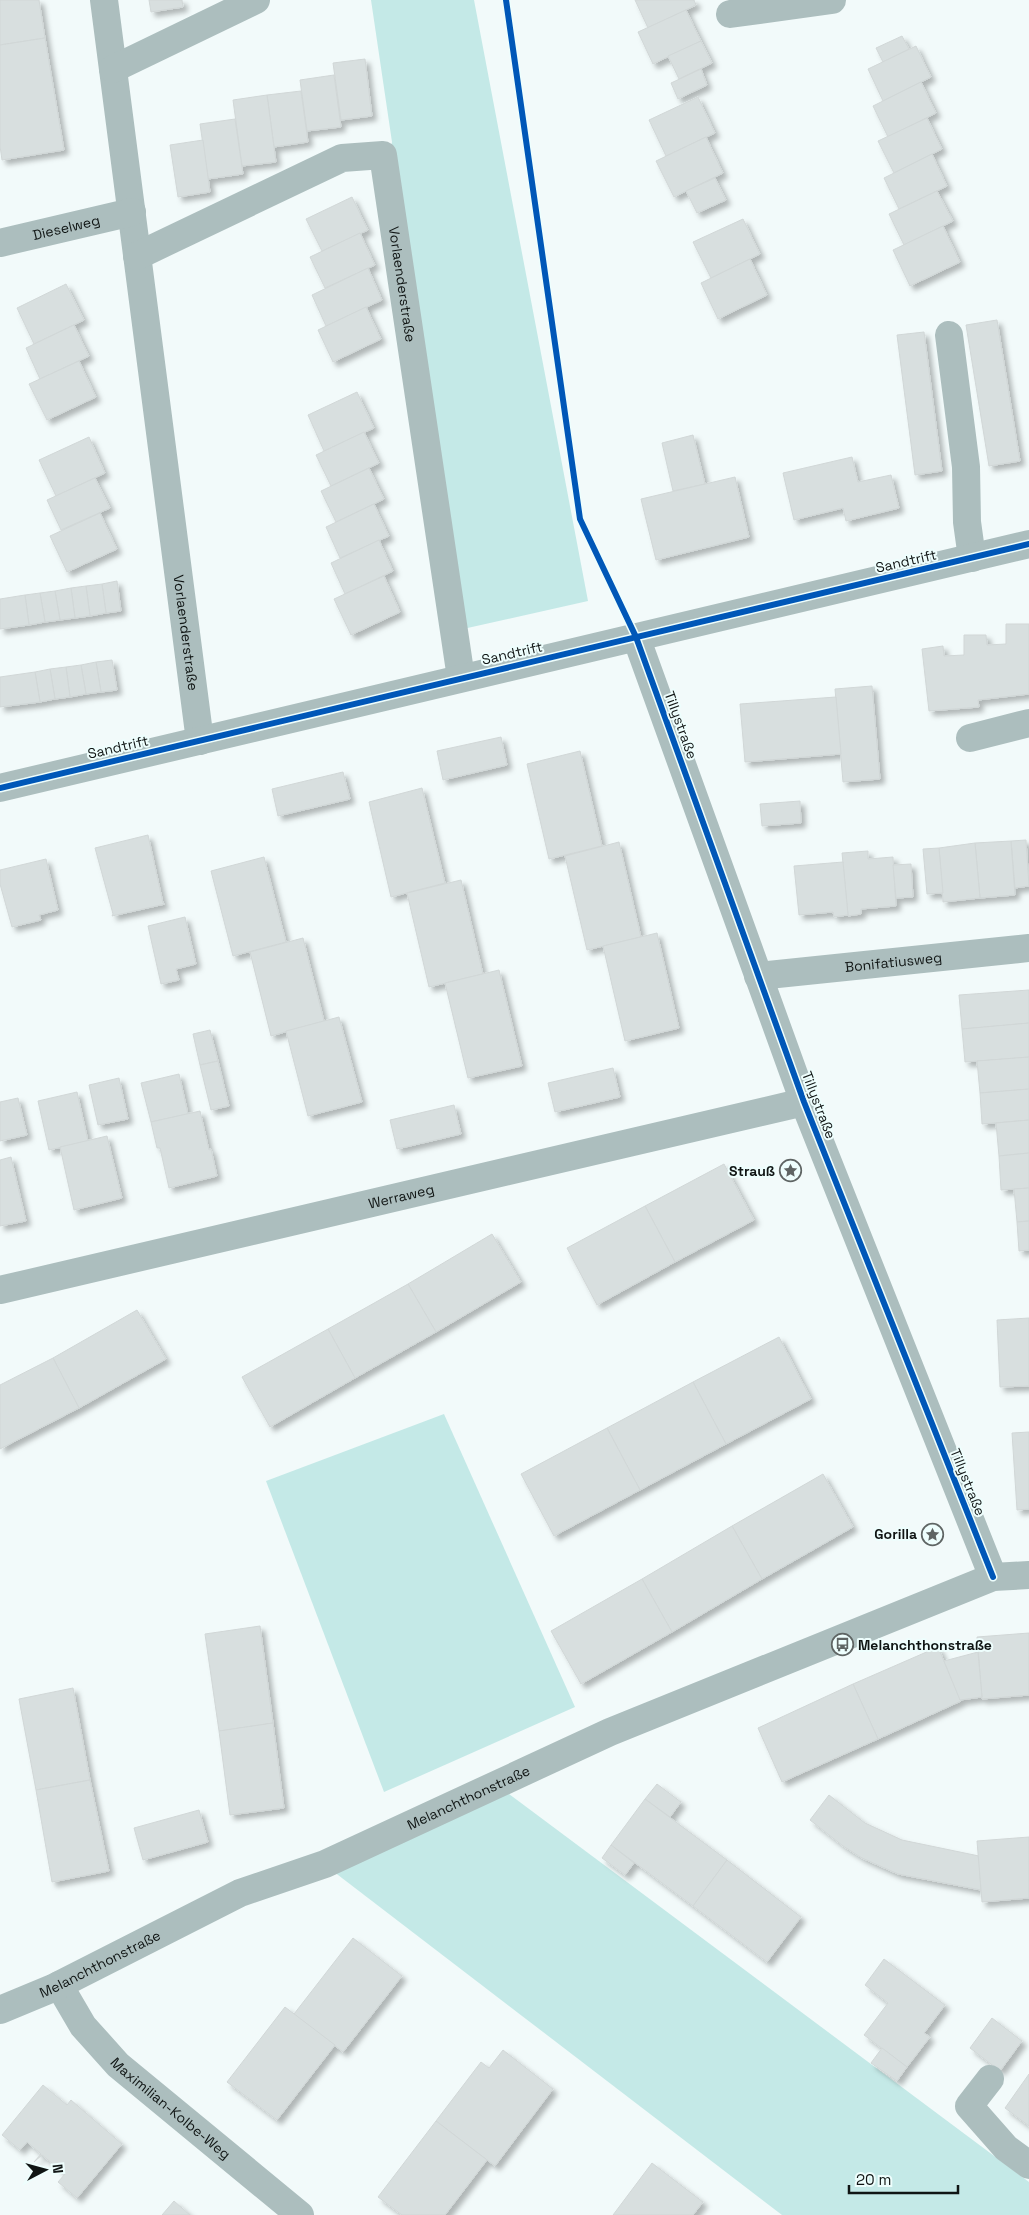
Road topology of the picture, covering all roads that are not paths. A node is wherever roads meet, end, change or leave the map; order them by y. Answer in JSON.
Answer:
{"nodes":[{"id":1,"x":104,"y":0,"type":"edge"},
{"id":2,"x":256,"y":0,"type":"edge"},
{"id":3,"x":832,"y":0,"type":"edge"},
{"id":4,"x":730,"y":14,"type":"dead end"},
{"id":5,"x":112,"y":68,"type":"junction"},
{"id":6,"x":132,"y":212,"type":"junction"},
{"id":7,"x":0,"y":243,"type":"edge"},
{"id":8,"x":137,"y":256,"type":"junction"},
{"id":9,"x":949,"y":335,"type":"dead end"},
{"id":10,"x":1029,"y":544,"type":"edge"},
{"id":11,"x":972,"y":558,"type":"junction"},
{"id":12,"x":636,"y":637,"type":"junction"},
{"id":13,"x":461,"y":678,"type":"junction"},
{"id":14,"x":1029,"y":723,"type":"edge"},
{"id":15,"x":970,"y":738,"type":"dead end"},
{"id":16,"x":200,"y":741,"type":"junction"},
{"id":17,"x":0,"y":788,"type":"edge"},
{"id":18,"x":1029,"y":948,"type":"edge"},
{"id":19,"x":758,"y":976,"type":"junction"},
{"id":20,"x":804,"y":1102,"type":"junction"},
{"id":21,"x":0,"y":1290,"type":"edge"},
{"id":22,"x":1029,"y":1575,"type":"edge"},
{"id":23,"x":993,"y":1577,"type":"junction"},
{"id":24,"x":59,"y":1985,"type":"junction"},
{"id":25,"x":0,"y":2010,"type":"edge"},
{"id":26,"x":990,"y":2079,"type":"dead end"},
{"id":27,"x":1029,"y":2165,"type":"edge"},
{"id":28,"x":300,"y":2215,"type":"edge"}],
"edges":[{"from":1,"to":5,"type":"street","name":"Vorlaenderstraße"},
{"from":2,"to":5,"type":"street"},
{"from":3,"to":4,"type":"street"},
{"from":5,"to":6,"type":"street","name":"Vorlaenderstraße"},
{"from":6,"to":7,"type":"street","name":"Dieselweg"},
{"from":6,"to":8,"type":"street","name":"Vorlaenderstraße"},
{"from":8,"to":13,"type":"street","name":"Vorlaenderstraße"},
{"from":8,"to":16,"type":"street","name":"Vorlaenderstraße"},
{"from":9,"to":11,"type":"street"},
{"from":10,"to":11,"type":"street","name":"Sandtrift"},
{"from":11,"to":12,"type":"street","name":"Sandtrift"},
{"from":12,"to":13,"type":"street","name":"Sandtrift"},
{"from":12,"to":19,"type":"street","name":"Tillystraße"},
{"from":13,"to":16,"type":"street","name":"Sandtrift"},
{"from":14,"to":15,"type":"street"},
{"from":16,"to":17,"type":"street","name":"Sandtrift"},
{"from":18,"to":19,"type":"street","name":"Bonifatiusweg"},
{"from":19,"to":20,"type":"street","name":"Tillystraße"},
{"from":20,"to":21,"type":"street","name":"Werraweg"},
{"from":20,"to":23,"type":"street","name":"Tillystraße"},
{"from":22,"to":23,"type":"street","name":"Melanchthonstraße"},
{"from":23,"to":24,"type":"street","name":"Melanchthonstraße"},
{"from":24,"to":25,"type":"street","name":"Melanchthonstraße"},
{"from":24,"to":28,"type":"street","name":"Maximilian-Kolbe-Weg"},
{"from":26,"to":27,"type":"street"}]}
